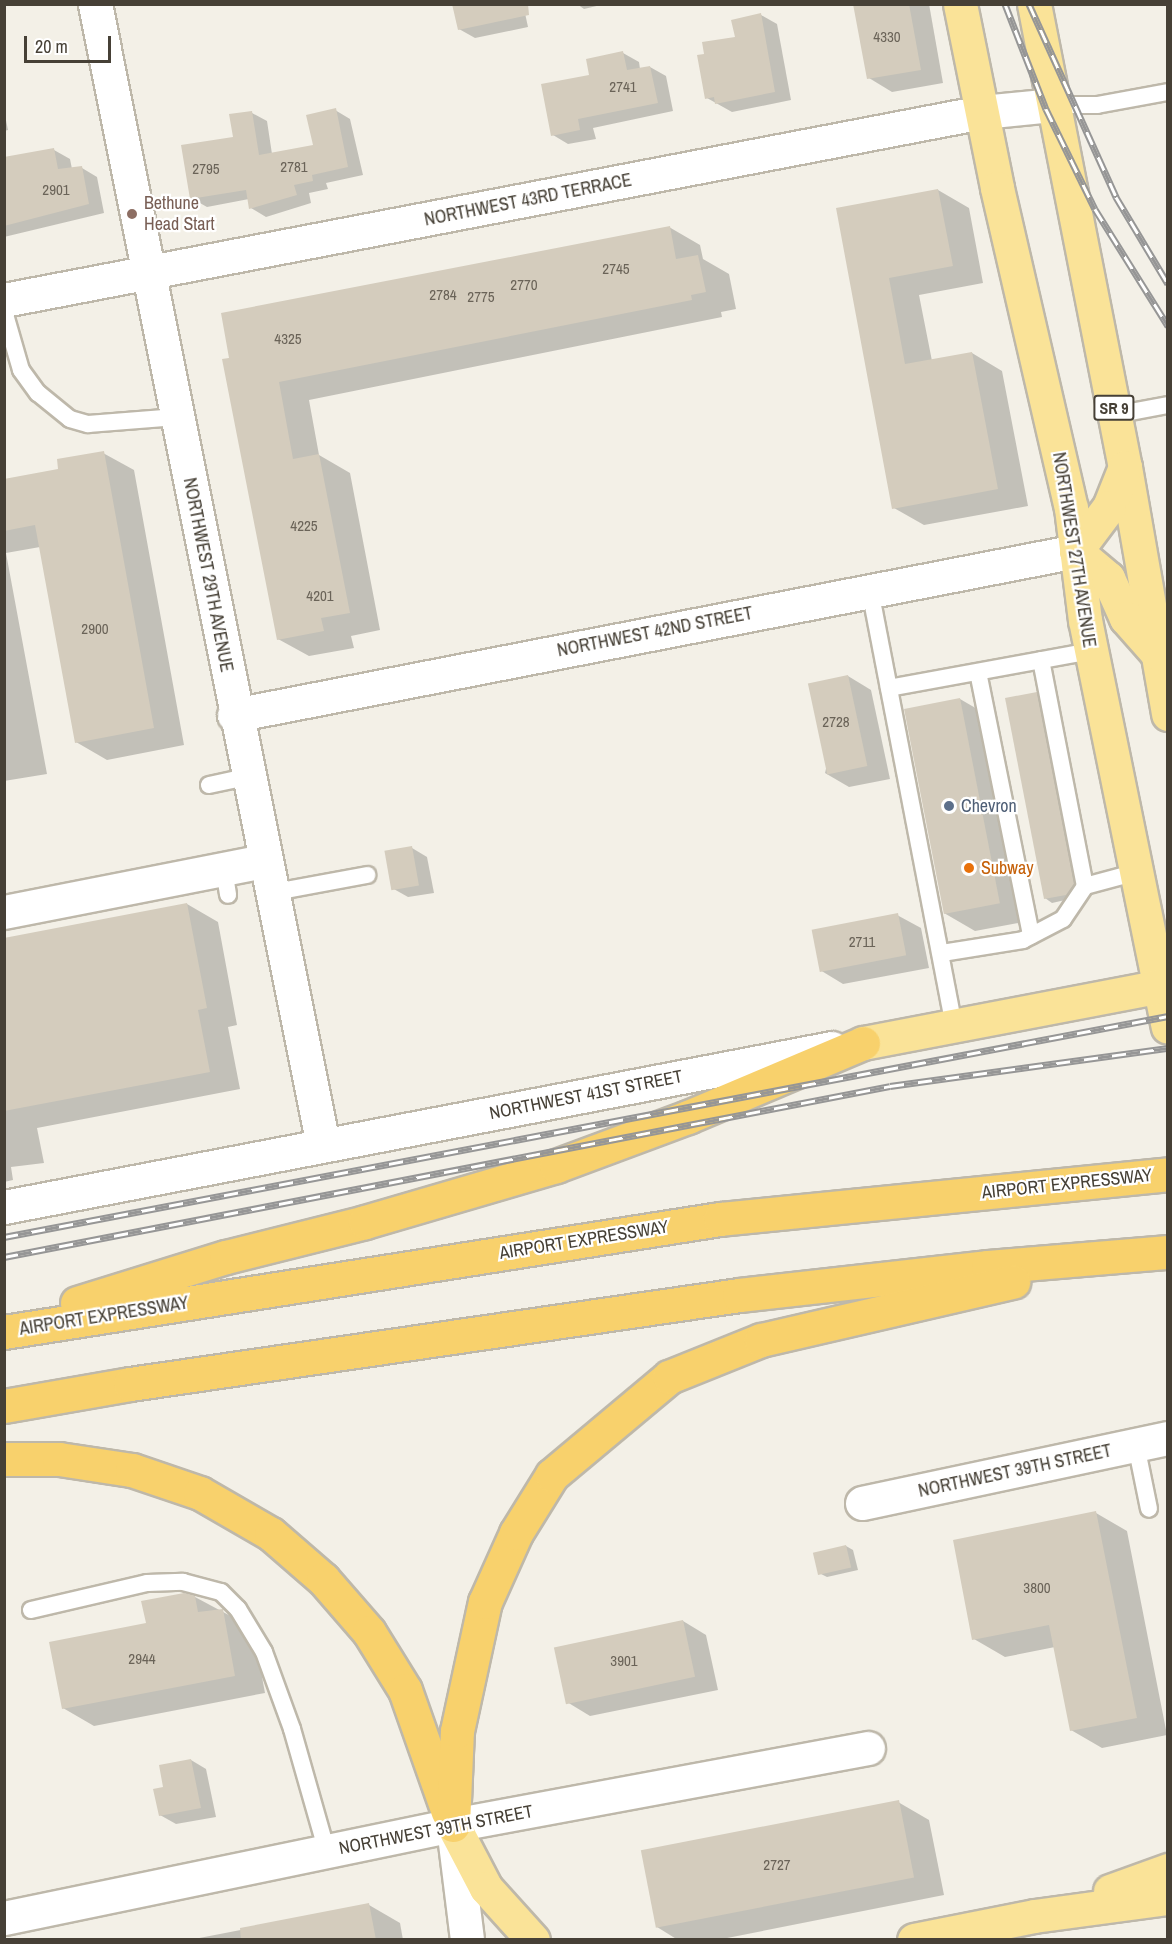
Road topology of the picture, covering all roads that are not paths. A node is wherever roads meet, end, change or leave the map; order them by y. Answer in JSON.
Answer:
{"nodes":[{"id":1,"x":95,"y":4,"type":"edge"},
{"id":2,"x":960,"y":4,"type":"edge"},
{"id":3,"x":1034,"y":4,"type":"edge"},
{"id":4,"x":1167,"y":92,"type":"edge"},
{"id":5,"x":1052,"y":105,"type":"junction"},
{"id":6,"x":982,"y":112,"type":"junction"},
{"id":7,"x":148,"y":272,"type":"junction"},
{"id":8,"x":4,"y":300,"type":"edge"},
{"id":9,"x":4,"y":310,"type":"edge"},
{"id":10,"x":1167,"y":405,"type":"edge"},
{"id":11,"x":1115,"y":415,"type":"junction"},
{"id":12,"x":177,"y":417,"type":"junction"},
{"id":13,"x":1125,"y":467,"type":"junction"},
{"id":14,"x":1076,"y":551,"type":"junction"},
{"id":15,"x":870,"y":590,"type":"junction"},
{"id":16,"x":1091,"y":651,"type":"junction"},
{"id":17,"x":1157,"y":653,"type":"junction"},
{"id":18,"x":1041,"y":660,"type":"junction"},
{"id":19,"x":978,"y":672,"type":"junction"},
{"id":20,"x":890,"y":688,"type":"junction"},
{"id":21,"x":234,"y":714,"type":"junction"},
{"id":22,"x":1167,"y":714,"type":"edge"},
{"id":23,"x":248,"y":777,"type":"junction"},
{"id":24,"x":209,"y":785,"type":"dead end"},
{"id":25,"x":264,"y":861,"type":"junction"},
{"id":26,"x":1137,"y":872,"type":"junction"},
{"id":27,"x":367,"y":876,"type":"dead end"},
{"id":28,"x":1085,"y":886,"type":"junction"},
{"id":29,"x":270,"y":893,"type":"junction"},
{"id":30,"x":4,"y":912,"type":"edge"},
{"id":31,"x":1031,"y":936,"type":"junction"},
{"id":32,"x":942,"y":953,"type":"junction"},
{"id":33,"x":1164,"y":986,"type":"edge"},
{"id":34,"x":954,"y":1026,"type":"junction"},
{"id":35,"x":1167,"y":1027,"type":"edge"},
{"id":36,"x":863,"y":1043,"type":"junction"},
{"id":37,"x":323,"y":1145,"type":"junction"},
{"id":38,"x":1167,"y":1174,"type":"edge"},
{"id":39,"x":4,"y":1207,"type":"edge"},
{"id":40,"x":1167,"y":1252,"type":"edge"},
{"id":41,"x":1123,"y":1256,"type":"junction"},
{"id":42,"x":4,"y":1326,"type":"edge"},
{"id":43,"x":4,"y":1332,"type":"edge"},
{"id":44,"x":4,"y":1406,"type":"edge"},
{"id":45,"x":1167,"y":1437,"type":"edge"},
{"id":46,"x":1136,"y":1444,"type":"junction"},
{"id":47,"x":4,"y":1459,"type":"edge"},
{"id":48,"x":862,"y":1503,"type":"dead end"},
{"id":49,"x":1149,"y":1509,"type":"dead end"},
{"id":50,"x":31,"y":1610,"type":"dead end"},
{"id":51,"x":868,"y":1748,"type":"dead end"},
{"id":52,"x":453,"y":1825,"type":"junction"},
{"id":53,"x":327,"y":1852,"type":"junction"},
{"id":54,"x":1167,"y":1870,"type":"edge"},
{"id":55,"x":1167,"y":1898,"type":"edge"},
{"id":56,"x":1034,"y":1916,"type":"junction"},
{"id":57,"x":4,"y":1918,"type":"edge"},
{"id":58,"x":467,"y":1940,"type":"edge"},
{"id":59,"x":533,"y":1940,"type":"edge"},
{"id":60,"x":914,"y":1940,"type":"edge"}],
"edges":[{"from":1,"to":7,"type":"street","name":"NORTHWEST 29TH AVENUE"},
{"from":2,"to":6,"type":"main road","name":"NORTHWEST 27TH AVENUE"},
{"from":3,"to":5,"type":"main road","number":"SR 9"},
{"from":4,"to":5,"type":"lane"},
{"from":5,"to":6,"type":"street","name":"NORTHWEST 43RD TERRACE"},
{"from":5,"to":11,"type":"main road","number":"SR 9"},
{"from":6,"to":7,"type":"street","name":"NORTHWEST 43RD TERRACE"},
{"from":6,"to":14,"type":"main road","name":"NORTHWEST 27TH AVENUE"},
{"from":7,"to":8,"type":"street","name":"NORTHWEST 43RD TERRACE"},
{"from":7,"to":12,"type":"street","name":"NORTHWEST 29TH AVENUE"},
{"from":9,"to":12,"type":"lane"},
{"from":10,"to":11,"type":"lane"},
{"from":11,"to":13,"type":"main road","number":"SR 9"},
{"from":12,"to":21,"type":"street","name":"NORTHWEST 29TH AVENUE"},
{"from":13,"to":14,"type":"main road"},
{"from":13,"to":17,"type":"main road","number":"SR 9"},
{"from":14,"to":15,"type":"street","name":"NORTHWEST 42ND STREET"},
{"from":14,"to":16,"type":"main road","name":"NORTHWEST 27TH AVENUE"},
{"from":14,"to":17,"type":"main road"},
{"from":15,"to":20,"type":"lane"},
{"from":15,"to":21,"type":"street","name":"NORTHWEST 42ND STREET"},
{"from":16,"to":18,"type":"lane"},
{"from":16,"to":26,"type":"main road","name":"NORTHWEST 27TH AVENUE"},
{"from":17,"to":22,"type":"main road","number":"SR 9"},
{"from":18,"to":19,"type":"lane"},
{"from":18,"to":28,"type":"lane"},
{"from":19,"to":20,"type":"lane"},
{"from":19,"to":31,"type":"lane"},
{"from":20,"to":32,"type":"lane"},
{"from":21,"to":23,"type":"street","name":"NORTHWEST 29TH AVENUE"},
{"from":23,"to":24,"type":"lane"},
{"from":23,"to":25,"type":"street","name":"NORTHWEST 29TH AVENUE"},
{"from":25,"to":29,"type":"street","name":"NORTHWEST 29TH AVENUE"},
{"from":25,"to":30,"type":"street"},
{"from":26,"to":28,"type":"lane"},
{"from":26,"to":33,"type":"main road","name":"NORTHWEST 27TH AVENUE"},
{"from":27,"to":29,"type":"lane"},
{"from":28,"to":31,"type":"lane"},
{"from":29,"to":37,"type":"street","name":"NORTHWEST 29TH AVENUE"},
{"from":31,"to":32,"type":"lane"},
{"from":32,"to":34,"type":"lane"},
{"from":33,"to":34,"type":"main road","name":"NORTHWEST 41ST STREET"},
{"from":33,"to":35,"type":"main road","name":"NORTHWEST 27TH AVENUE"},
{"from":34,"to":36,"type":"main road","name":"NORTHWEST 41ST STREET"},
{"from":36,"to":37,"type":"street","name":"NORTHWEST 41ST STREET"},
{"from":36,"to":42,"type":"highway"},
{"from":37,"to":39,"type":"street","name":"NORTHWEST 41ST STREET"},
{"from":38,"to":43,"type":"highway","name":"AIRPORT EXPRESSWAY"},
{"from":40,"to":41,"type":"highway"},
{"from":41,"to":44,"type":"highway"},
{"from":41,"to":52,"type":"highway"},
{"from":45,"to":46,"type":"street","name":"NORTHWEST 39TH STREET"},
{"from":46,"to":48,"type":"street","name":"NORTHWEST 39TH STREET"},
{"from":46,"to":49,"type":"lane"},
{"from":47,"to":52,"type":"highway"},
{"from":50,"to":53,"type":"lane"},
{"from":51,"to":52,"type":"street","name":"NORTHWEST 39TH STREET"},
{"from":52,"to":53,"type":"street","name":"NORTHWEST 39TH STREET"},
{"from":52,"to":58,"type":"street"},
{"from":52,"to":59,"type":"main road"},
{"from":53,"to":57,"type":"street","name":"NORTHWEST 39TH STREET"},
{"from":54,"to":56,"type":"main road"},
{"from":55,"to":56,"type":"main road"},
{"from":56,"to":60,"type":"main road"}]}
